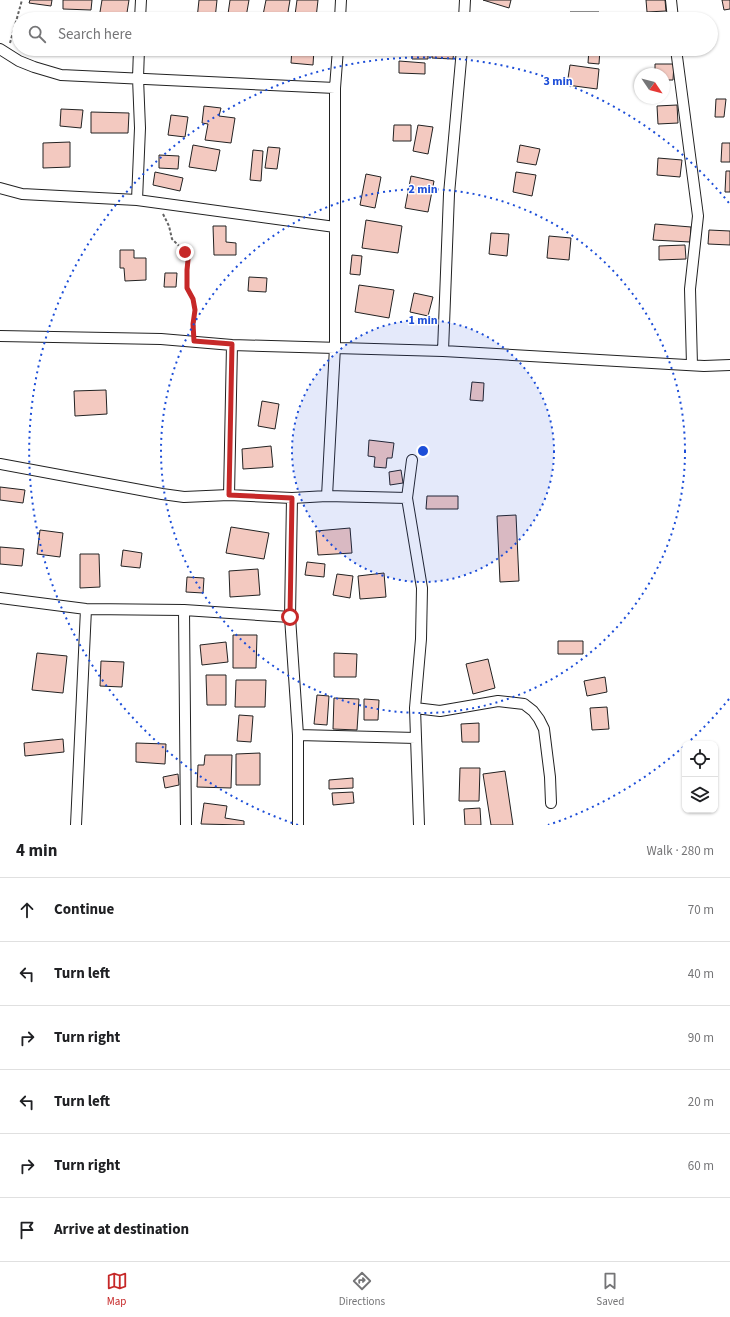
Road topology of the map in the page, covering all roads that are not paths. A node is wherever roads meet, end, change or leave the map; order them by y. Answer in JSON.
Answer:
{"nodes":[{"id":1,"x":141,"y":0,"type":"edge"},
{"id":2,"x":341,"y":0,"type":"edge"},
{"id":3,"x":465,"y":0,"type":"edge"},
{"id":4,"x":671,"y":0,"type":"edge"},
{"id":5,"x":140,"y":12,"type":"edge"},
{"id":6,"x":340,"y":12,"type":"edge"},
{"id":7,"x":464,"y":12,"type":"edge"},
{"id":8,"x":672,"y":12,"type":"edge"},
{"id":9,"x":4,"y":51,"type":"edge"},
{"id":10,"x":139,"y":56,"type":"edge"},
{"id":11,"x":337,"y":56,"type":"edge"},
{"id":12,"x":461,"y":56,"type":"edge"},
{"id":13,"x":677,"y":56,"type":"edge"},
{"id":14,"x":138,"y":78,"type":"junction"},
{"id":15,"x":335,"y":88,"type":"junction"},
{"id":16,"x":0,"y":188,"type":"edge"},
{"id":17,"x":137,"y":200,"type":"junction"},
{"id":18,"x":335,"y":227,"type":"junction"},
{"id":19,"x":0,"y":336,"type":"edge"},
{"id":20,"x":232,"y":344,"type":"junction"},
{"id":21,"x":335,"y":347,"type":"junction"},
{"id":22,"x":443,"y":351,"type":"junction"},
{"id":23,"x":692,"y":365,"type":"junction"},
{"id":24,"x":730,"y":365,"type":"edge"},
{"id":25,"x":412,"y":460,"type":"dead end"},
{"id":26,"x":0,"y":464,"type":"edge"},
{"id":27,"x":229,"y":495,"type":"junction"},
{"id":28,"x":326,"y":496,"type":"junction"},
{"id":29,"x":292,"y":498,"type":"junction"},
{"id":30,"x":407,"y":498,"type":"junction"},
{"id":31,"x":0,"y":598,"type":"edge"},
{"id":32,"x":86,"y":609,"type":"junction"},
{"id":33,"x":184,"y":610,"type":"junction"},
{"id":34,"x":290,"y":617,"type":"junction"},
{"id":35,"x":415,"y":708,"type":"junction"},
{"id":36,"x":298,"y":735,"type":"junction"},
{"id":37,"x":416,"y":738,"type":"junction"},
{"id":38,"x":551,"y":803,"type":"dead end"},
{"id":39,"x":76,"y":825,"type":"edge"},
{"id":40,"x":186,"y":825,"type":"edge"},
{"id":41,"x":298,"y":825,"type":"edge"},
{"id":42,"x":419,"y":825,"type":"edge"}],
"edges":[{"from":1,"to":5,"type":"street"},
{"from":2,"to":6,"type":"street"},
{"from":3,"to":7,"type":"street"},
{"from":4,"to":8,"type":"street"},
{"from":9,"to":14,"type":"street"},
{"from":10,"to":14,"type":"street"},
{"from":11,"to":15,"type":"street"},
{"from":12,"to":22,"type":"street"},
{"from":13,"to":23,"type":"street"},
{"from":14,"to":15,"type":"street"},
{"from":14,"to":17,"type":"street"},
{"from":15,"to":18,"type":"street"},
{"from":16,"to":17,"type":"street"},
{"from":17,"to":18,"type":"street"},
{"from":18,"to":21,"type":"street"},
{"from":19,"to":20,"type":"street"},
{"from":20,"to":21,"type":"street"},
{"from":20,"to":27,"type":"street"},
{"from":21,"to":22,"type":"street"},
{"from":21,"to":28,"type":"street"},
{"from":22,"to":23,"type":"street"},
{"from":23,"to":24,"type":"street"},
{"from":25,"to":30,"type":"street"},
{"from":26,"to":27,"type":"street"},
{"from":27,"to":29,"type":"street"},
{"from":28,"to":29,"type":"street"},
{"from":28,"to":30,"type":"street"},
{"from":29,"to":34,"type":"street"},
{"from":30,"to":35,"type":"street"},
{"from":31,"to":32,"type":"street"},
{"from":32,"to":33,"type":"street"},
{"from":32,"to":39,"type":"street"},
{"from":33,"to":34,"type":"street"},
{"from":33,"to":40,"type":"street"},
{"from":34,"to":36,"type":"street"},
{"from":35,"to":37,"type":"street"},
{"from":35,"to":38,"type":"street"},
{"from":36,"to":37,"type":"street"},
{"from":36,"to":41,"type":"street"},
{"from":37,"to":42,"type":"street"}]}
